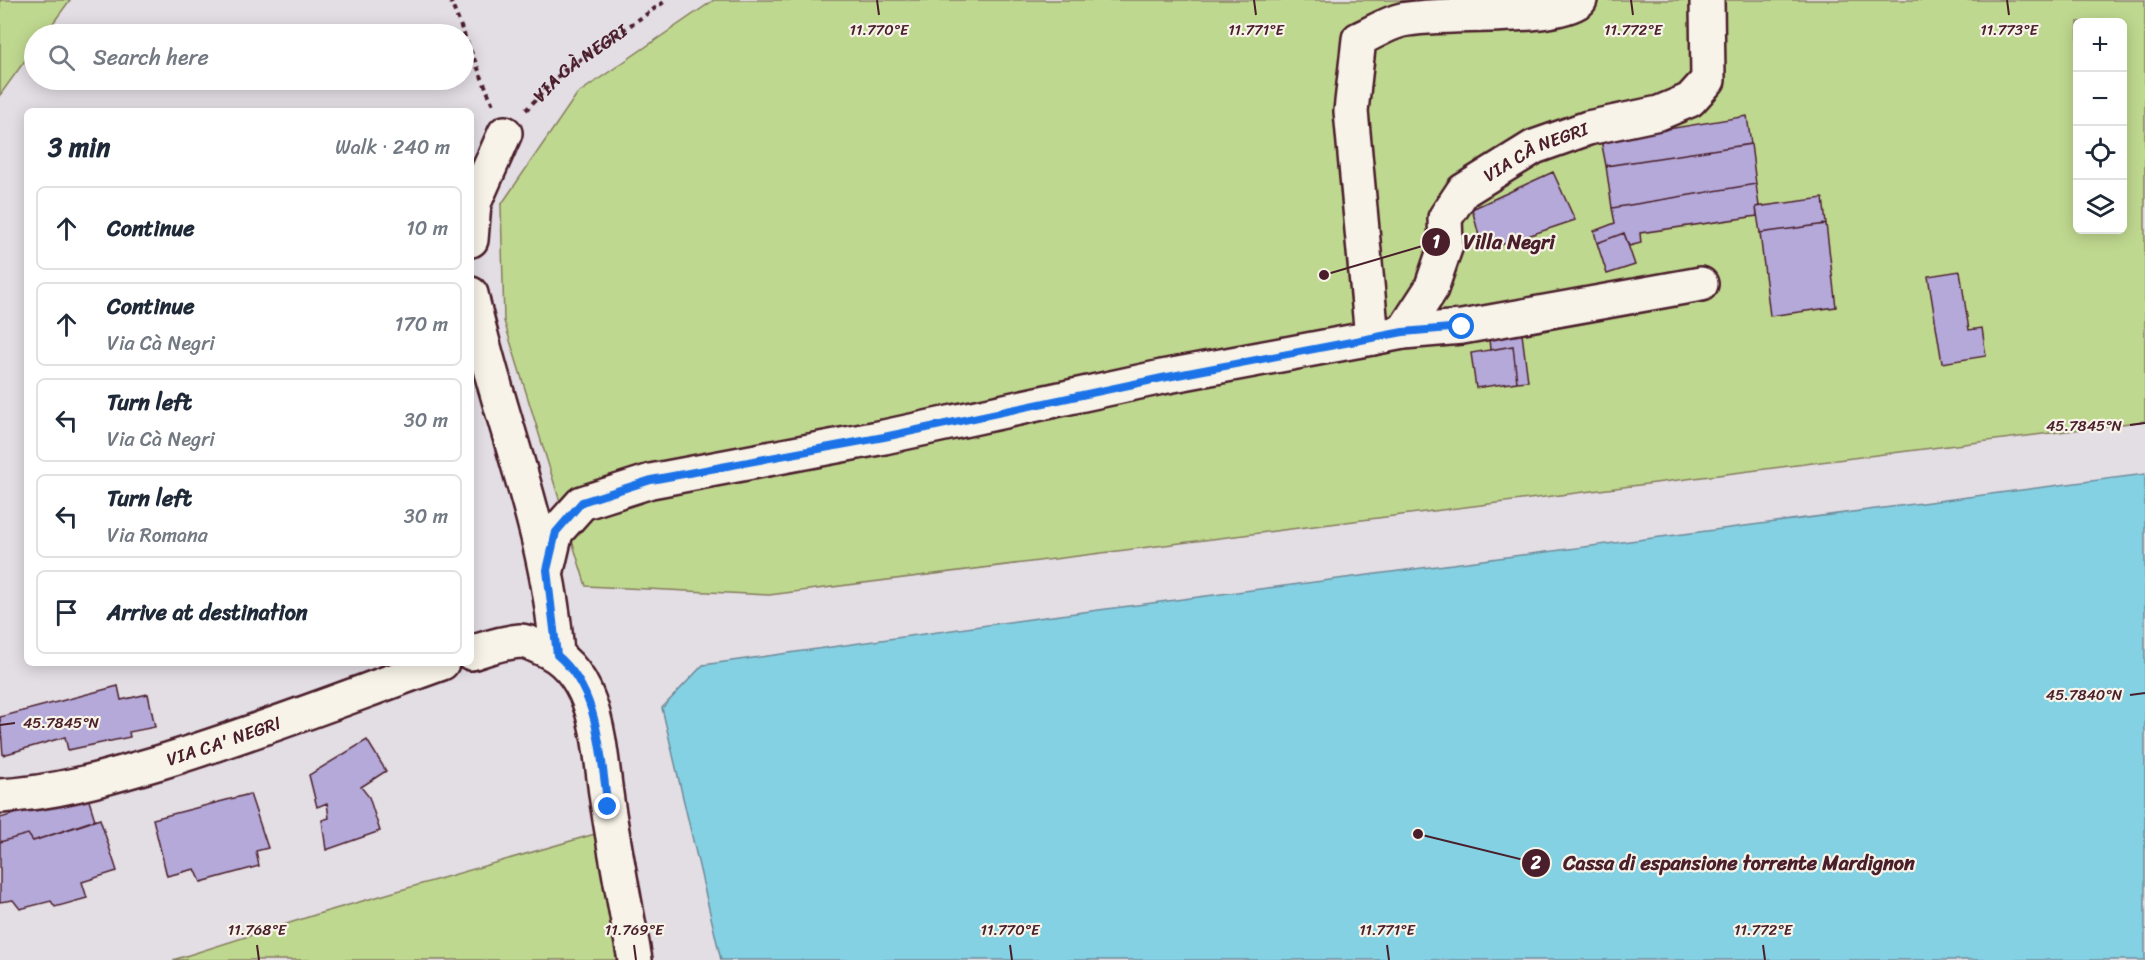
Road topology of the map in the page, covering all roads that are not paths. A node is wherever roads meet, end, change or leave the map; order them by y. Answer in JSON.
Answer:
{"nodes":[{"id":1,"x":1580,"y":0,"type":"edge"},
{"id":2,"x":1707,"y":0,"type":"edge"},
{"id":3,"x":505,"y":133,"type":"road end"},
{"id":4,"x":474,"y":203,"type":"edge"},
{"id":5,"x":1701,"y":284,"type":"dead end"},
{"id":6,"x":474,"y":308,"type":"edge"},
{"id":7,"x":1387,"y":335,"type":"junction"},
{"id":8,"x":547,"y":570,"type":"junction"},
{"id":9,"x":474,"y":652,"type":"edge"},
{"id":10,"x":557,"y":655,"type":"junction"},
{"id":11,"x":434,"y":666,"type":"edge"},
{"id":12,"x":0,"y":796,"type":"edge"},
{"id":13,"x":635,"y":960,"type":"edge"}],
"edges":[{"from":1,"to":7,"type":"street"},
{"from":2,"to":7,"type":"street","name":"VIA CÀ NEGRI"},
{"from":3,"to":4,"type":"street"},
{"from":5,"to":7,"type":"street"},
{"from":6,"to":8,"type":"street"},
{"from":7,"to":8,"type":"street"},
{"from":8,"to":10,"type":"street"},
{"from":9,"to":10,"type":"street"},
{"from":10,"to":13,"type":"street"},
{"from":11,"to":12,"type":"street","name":"VIA CA' NEGRI"}]}
